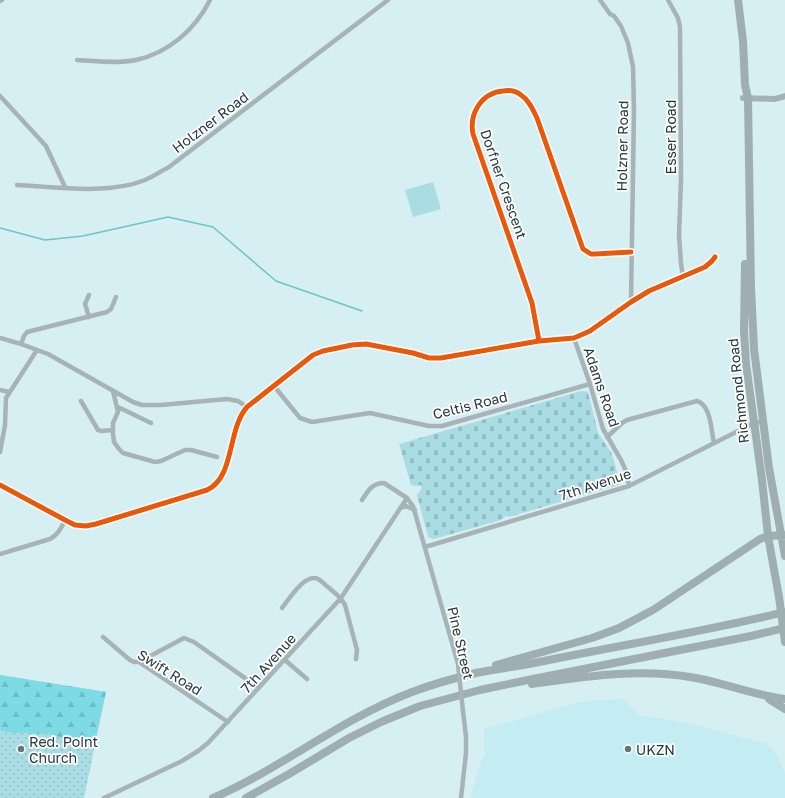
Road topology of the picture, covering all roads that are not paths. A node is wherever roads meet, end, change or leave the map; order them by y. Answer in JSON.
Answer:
{"nodes":[{"id":1,"x":210,"y":0,"type":"edge"},
{"id":2,"x":388,"y":0,"type":"edge"},
{"id":3,"x":600,"y":0,"type":"edge"},
{"id":4,"x":668,"y":0,"type":"edge"},
{"id":5,"x":738,"y":0,"type":"edge"},
{"id":6,"x":77,"y":60,"type":"dead end"},
{"id":7,"x":0,"y":96,"type":"edge"},
{"id":8,"x":785,"y":96,"type":"edge"},
{"id":9,"x":746,"y":98,"type":"junction"},
{"id":10,"x":17,"y":186,"type":"dead end"},
{"id":11,"x":65,"y":188,"type":"junction"},
{"id":12,"x":631,"y":252,"type":"junction"},
{"id":13,"x":715,"y":257,"type":"dead end"},
{"id":14,"x":684,"y":276,"type":"junction"},
{"id":15,"x":89,"y":295,"type":"dead end"},
{"id":16,"x":116,"y":297,"type":"dead end"},
{"id":17,"x":631,"y":302,"type":"junction"},
{"id":18,"x":89,"y":317,"type":"junction"},
{"id":19,"x":0,"y":338,"type":"edge"},
{"id":20,"x":574,"y":338,"type":"junction"},
{"id":21,"x":539,"y":341,"type":"junction"},
{"id":22,"x":21,"y":344,"type":"junction"},
{"id":23,"x":37,"y":350,"type":"junction"},
{"id":24,"x":590,"y":384,"type":"junction"},
{"id":25,"x":274,"y":386,"type":"junction"},
{"id":26,"x":0,"y":390,"type":"edge"},
{"id":27,"x":114,"y":391,"type":"junction"},
{"id":28,"x":9,"y":392,"type":"junction"},
{"id":29,"x":81,"y":401,"type":"dead end"},
{"id":30,"x":118,"y":407,"type":"junction"},
{"id":31,"x":247,"y":407,"type":"junction"},
{"id":32,"x":754,"y":422,"type":"junction"},
{"id":33,"x":763,"y":422,"type":"junction"},
{"id":34,"x":151,"y":423,"type":"dead end"},
{"id":35,"x":112,"y":430,"type":"junction"},
{"id":36,"x":607,"y":437,"type":"junction"},
{"id":37,"x":714,"y":443,"type":"junction"},
{"id":38,"x":0,"y":452,"type":"edge"},
{"id":39,"x":217,"y":457,"type":"dead end"},
{"id":40,"x":0,"y":485,"type":"edge"},
{"id":41,"x":629,"y":486,"type":"junction"},
{"id":42,"x":407,"y":498,"type":"junction"},
{"id":43,"x":362,"y":500,"type":"dead end"},
{"id":44,"x":400,"y":508,"type":"junction"},
{"id":45,"x":415,"y":510,"type":"junction"},
{"id":46,"x":778,"y":515,"type":"junction"},
{"id":47,"x":65,"y":520,"type":"junction"},
{"id":48,"x":785,"y":524,"type":"edge"},
{"id":49,"x":768,"y":536,"type":"junction"},
{"id":50,"x":784,"y":536,"type":"edge"},
{"id":51,"x":425,"y":547,"type":"junction"},
{"id":52,"x":0,"y":554,"type":"edge"},
{"id":53,"x":785,"y":556,"type":"edge"},
{"id":54,"x":341,"y":598,"type":"junction"},
{"id":55,"x":282,"y":608,"type":"dead end"},
{"id":56,"x":785,"y":612,"type":"edge"},
{"id":57,"x":785,"y":628,"type":"edge"},
{"id":58,"x":103,"y":637,"type":"dead end"},
{"id":59,"x":785,"y":643,"type":"edge"},
{"id":60,"x":356,"y":658,"type":"dead end"},
{"id":61,"x":285,"y":660,"type":"junction"},
{"id":62,"x":139,"y":662,"type":"junction"},
{"id":63,"x":477,"y":673,"type":"junction"},
{"id":64,"x":307,"y":679,"type":"dead end"},
{"id":65,"x":260,"y":688,"type":"junction"},
{"id":66,"x":480,"y":690,"type":"junction"},
{"id":67,"x":767,"y":697,"type":"junction"},
{"id":68,"x":785,"y":699,"type":"edge"},
{"id":69,"x":785,"y":709,"type":"edge"},
{"id":70,"x":228,"y":722,"type":"junction"},
{"id":71,"x":104,"y":798,"type":"edge"},
{"id":72,"x":212,"y":798,"type":"edge"},
{"id":73,"x":246,"y":798,"type":"edge"},
{"id":74,"x":461,"y":798,"type":"edge"}],
"edges":[{"from":1,"to":6,"type":"street"},
{"from":2,"to":11,"type":"street","name":"Holzner Road"},
{"from":3,"to":12,"type":"street","name":"Holzner Road"},
{"from":4,"to":14,"type":"street","name":"Esser Road"},
{"from":5,"to":9,"type":"highway","name":"Richmond Road"},
{"from":7,"to":11,"type":"street"},
{"from":8,"to":9,"type":"street"},
{"from":9,"to":32,"type":"highway","name":"Richmond Road"},
{"from":9,"to":33,"type":"highway","name":"Richmond Road"},
{"from":10,"to":11,"type":"street","name":"Holzner Road"},
{"from":12,"to":17,"type":"street","name":"Holzner Road"},
{"from":12,"to":21,"type":"street","name":"Dorfner Crescent"},
{"from":13,"to":14,"type":"street"},
{"from":14,"to":17,"type":"street"},
{"from":15,"to":18,"type":"street"},
{"from":16,"to":18,"type":"street"},
{"from":17,"to":20,"type":"street"},
{"from":18,"to":22,"type":"street"},
{"from":19,"to":22,"type":"street"},
{"from":20,"to":21,"type":"street"},
{"from":20,"to":24,"type":"street","name":"Adams Road"},
{"from":21,"to":25,"type":"street"},
{"from":22,"to":23,"type":"street"},
{"from":23,"to":27,"type":"street"},
{"from":23,"to":28,"type":"street"},
{"from":24,"to":25,"type":"street","name":"Celtis Road"},
{"from":24,"to":36,"type":"street","name":"Adams Road"},
{"from":25,"to":31,"type":"street"},
{"from":26,"to":28,"type":"street"},
{"from":27,"to":30,"type":"street"},
{"from":27,"to":31,"type":"street"},
{"from":28,"to":38,"type":"street"},
{"from":29,"to":35,"type":"street"},
{"from":30,"to":34,"type":"street"},
{"from":30,"to":35,"type":"street"},
{"from":31,"to":47,"type":"street"},
{"from":32,"to":33,"type":"street","name":"7th Avenue"},
{"from":32,"to":37,"type":"street","name":"7th Avenue"},
{"from":32,"to":49,"type":"highway","name":"Richmond Road"},
{"from":33,"to":46,"type":"highway","name":"Richmond Road"},
{"from":35,"to":39,"type":"street"},
{"from":36,"to":37,"type":"street"},
{"from":36,"to":41,"type":"street","name":"Adams Road"},
{"from":37,"to":41,"type":"street","name":"7th Avenue"},
{"from":40,"to":47,"type":"street"},
{"from":41,"to":51,"type":"street","name":"7th Avenue"},
{"from":42,"to":43,"type":"street"},
{"from":42,"to":44,"type":"street","name":"7th Avenue"},
{"from":42,"to":45,"type":"street","name":"Pine Street"},
{"from":44,"to":45,"type":"street"},
{"from":44,"to":54,"type":"street","name":"7th Avenue"},
{"from":45,"to":51,"type":"street","name":"Pine Street"},
{"from":46,"to":48,"type":"highway"},
{"from":46,"to":50,"type":"highway","name":"Richmond Road"},
{"from":47,"to":52,"type":"street"},
{"from":49,"to":50,"type":"highway"},
{"from":49,"to":59,"type":"highway","name":"Richmond Road","bridge":true},
{"from":49,"to":63,"type":"highway"},
{"from":50,"to":53,"type":"highway","name":"Richmond Road"},
{"from":51,"to":74,"type":"street","name":"Pine Street","bridge":true},
{"from":54,"to":55,"type":"street"},
{"from":54,"to":60,"type":"street"},
{"from":54,"to":61,"type":"street","name":"7th Avenue"},
{"from":56,"to":63,"type":"highway"},
{"from":57,"to":66,"type":"highway"},
{"from":58,"to":62,"type":"street","name":"Swift Road"},
{"from":61,"to":64,"type":"street"},
{"from":61,"to":65,"type":"street","name":"7th Avenue"},
{"from":62,"to":65,"type":"street"},
{"from":62,"to":70,"type":"street","name":"Swift Road"},
{"from":63,"to":72,"type":"highway"},
{"from":65,"to":70,"type":"street","name":"7th Avenue"},
{"from":66,"to":67,"type":"highway"},
{"from":66,"to":73,"type":"highway"},
{"from":67,"to":68,"type":"highway"},
{"from":67,"to":69,"type":"highway"},
{"from":70,"to":71,"type":"street","name":"7th Avenue"}]}
